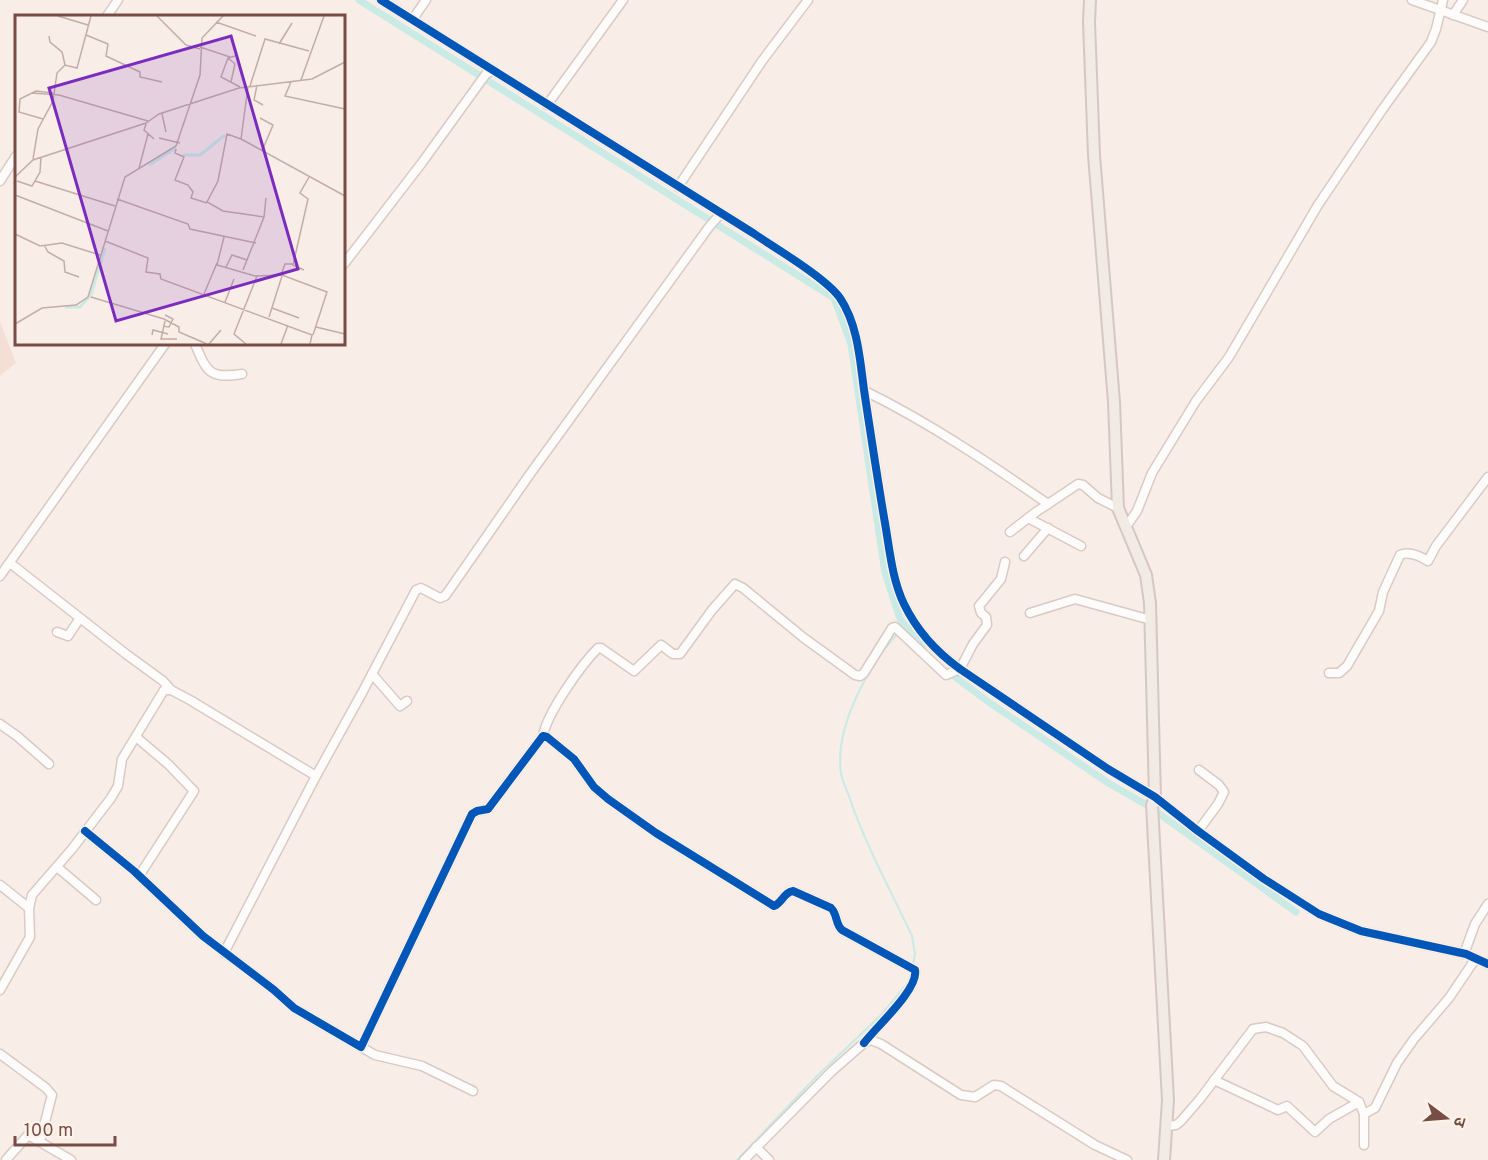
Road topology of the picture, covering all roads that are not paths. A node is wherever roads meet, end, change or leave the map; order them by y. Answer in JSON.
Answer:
{"nodes":[{"id":1,"x":118,"y":0,"type":"edge"},
{"id":2,"x":381,"y":0,"type":"edge"},
{"id":3,"x":426,"y":0,"type":"edge"},
{"id":4,"x":623,"y":0,"type":"edge"},
{"id":5,"x":808,"y":0,"type":"edge"},
{"id":6,"x":1090,"y":0,"type":"edge"},
{"id":7,"x":1412,"y":0,"type":"edge"},
{"id":8,"x":1443,"y":0,"type":"edge"},
{"id":9,"x":1463,"y":0,"type":"edge"},
{"id":10,"x":1440,"y":10,"type":"junction"},
{"id":11,"x":108,"y":15,"type":"edge"},
{"id":12,"x":1453,"y":15,"type":"junction"},
{"id":13,"x":413,"y":20,"type":"junction"},
{"id":14,"x":1488,"y":27,"type":"edge"},
{"id":15,"x":487,"y":75,"type":"junction"},
{"id":16,"x":547,"y":105,"type":"junction"},
{"id":17,"x":15,"y":158,"type":"edge"},
{"id":18,"x":0,"y":181,"type":"edge"},
{"id":19,"x":678,"y":187,"type":"junction"},
{"id":20,"x":718,"y":216,"type":"junction"},
{"id":21,"x":345,"y":263,"type":"edge"},
{"id":22,"x":164,"y":345,"type":"edge"},
{"id":23,"x":195,"y":345,"type":"edge"},
{"id":24,"x":242,"y":374,"type":"dead end"},
{"id":25,"x":865,"y":391,"type":"junction"},
{"id":26,"x":1488,"y":477,"type":"edge"},
{"id":27,"x":1048,"y":504,"type":"junction"},
{"id":28,"x":1118,"y":507,"type":"junction"},
{"id":29,"x":1028,"y":518,"type":"junction"},
{"id":30,"x":1126,"y":527,"type":"junction"},
{"id":31,"x":1048,"y":528,"type":"junction"},
{"id":32,"x":1010,"y":532,"type":"dead end"},
{"id":33,"x":1081,"y":546,"type":"dead end"},
{"id":34,"x":1024,"y":556,"type":"dead end"},
{"id":35,"x":10,"y":562,"type":"junction"},
{"id":36,"x":1005,"y":562,"type":"dead end"},
{"id":37,"x":0,"y":576,"type":"edge"},
{"id":38,"x":1030,"y":613,"type":"dead end"},
{"id":39,"x":81,"y":618,"type":"junction"},
{"id":40,"x":1151,"y":620,"type":"junction"},
{"id":41,"x":57,"y":632,"type":"dead end"},
{"id":42,"x":953,"y":672,"type":"junction"},
{"id":43,"x":1329,"y":673,"type":"dead end"},
{"id":44,"x":372,"y":674,"type":"junction"},
{"id":45,"x":171,"y":690,"type":"junction"},
{"id":46,"x":407,"y":701,"type":"dead end"},
{"id":47,"x":0,"y":724,"type":"edge"},
{"id":48,"x":543,"y":736,"type":"junction"},
{"id":49,"x":136,"y":737,"type":"junction"},
{"id":50,"x":49,"y":764,"type":"dead end"},
{"id":51,"x":1199,"y":770,"type":"dead end"},
{"id":52,"x":316,"y":776,"type":"junction"},
{"id":53,"x":1153,"y":805,"type":"junction"},
{"id":54,"x":86,"y":831,"type":"junction"},
{"id":55,"x":1198,"y":831,"type":"junction"},
{"id":56,"x":57,"y":867,"type":"junction"},
{"id":57,"x":139,"y":876,"type":"junction"},
{"id":58,"x":0,"y":885,"type":"edge"},
{"id":59,"x":96,"y":900,"type":"dead end"},
{"id":60,"x":1488,"y":904,"type":"edge"},
{"id":61,"x":29,"y":908,"type":"junction"},
{"id":62,"x":224,"y":953,"type":"junction"},
{"id":63,"x":1471,"y":959,"type":"junction"},
{"id":64,"x":1488,"y":964,"type":"edge"},
{"id":65,"x":0,"y":990,"type":"edge"},
{"id":66,"x":864,"y":1042,"type":"junction"},
{"id":67,"x":361,"y":1047,"type":"junction"},
{"id":68,"x":0,"y":1054,"type":"edge"},
{"id":69,"x":1214,"y":1080,"type":"junction"},
{"id":70,"x":473,"y":1091,"type":"dead end"},
{"id":71,"x":1359,"y":1102,"type":"junction"},
{"id":72,"x":1364,"y":1114,"type":"junction"},
{"id":73,"x":1167,"y":1126,"type":"junction"},
{"id":74,"x":40,"y":1141,"type":"junction"},
{"id":75,"x":1364,"y":1145,"type":"dead end"},
{"id":76,"x":756,"y":1148,"type":"junction"},
{"id":77,"x":6,"y":1160,"type":"edge"},
{"id":78,"x":71,"y":1160,"type":"edge"},
{"id":79,"x":744,"y":1160,"type":"edge"},
{"id":80,"x":769,"y":1160,"type":"edge"},
{"id":81,"x":1127,"y":1160,"type":"edge"},
{"id":82,"x":1164,"y":1160,"type":"edge"}],
"edges":[{"from":1,"to":11,"type":"street"},
{"from":2,"to":13,"type":"street"},
{"from":3,"to":13,"type":"street"},
{"from":4,"to":16,"type":"street"},
{"from":5,"to":19,"type":"street"},
{"from":6,"to":28,"type":"main road"},
{"from":7,"to":10,"type":"street"},
{"from":8,"to":10,"type":"street"},
{"from":9,"to":12,"type":"street"},
{"from":10,"to":12,"type":"street"},
{"from":10,"to":30,"type":"street"},
{"from":12,"to":14,"type":"street"},
{"from":13,"to":15,"type":"street"},
{"from":15,"to":16,"type":"street"},
{"from":15,"to":21,"type":"street"},
{"from":16,"to":19,"type":"street"},
{"from":17,"to":18,"type":"street"},
{"from":19,"to":20,"type":"street"},
{"from":20,"to":25,"type":"street"},
{"from":20,"to":44,"type":"street"},
{"from":22,"to":35,"type":"street"},
{"from":23,"to":24,"type":"street"},
{"from":25,"to":27,"type":"street"},
{"from":25,"to":42,"type":"street"},
{"from":26,"to":43,"type":"street"},
{"from":27,"to":28,"type":"street"},
{"from":27,"to":29,"type":"street"},
{"from":28,"to":30,"type":"main road"},
{"from":29,"to":31,"type":"street"},
{"from":29,"to":32,"type":"street"},
{"from":30,"to":40,"type":"main road"},
{"from":31,"to":33,"type":"street"},
{"from":31,"to":34,"type":"street"},
{"from":35,"to":37,"type":"street"},
{"from":35,"to":39,"type":"street"},
{"from":36,"to":42,"type":"street"},
{"from":38,"to":40,"type":"street"},
{"from":39,"to":41,"type":"street"},
{"from":39,"to":45,"type":"street"},
{"from":40,"to":53,"type":"main road"},
{"from":42,"to":48,"type":"street"},
{"from":42,"to":53,"type":"street"},
{"from":44,"to":46,"type":"street"},
{"from":44,"to":52,"type":"street"},
{"from":45,"to":49,"type":"street"},
{"from":45,"to":52,"type":"street"},
{"from":47,"to":50,"type":"street"},
{"from":48,"to":66,"type":"street"},
{"from":48,"to":67,"type":"street"},
{"from":49,"to":54,"type":"street"},
{"from":49,"to":57,"type":"street"},
{"from":51,"to":55,"type":"street"},
{"from":52,"to":62,"type":"street"},
{"from":53,"to":55,"type":"street"},
{"from":53,"to":73,"type":"main road"},
{"from":54,"to":56,"type":"street"},
{"from":54,"to":57,"type":"street"},
{"from":55,"to":63,"type":"street"},
{"from":56,"to":59,"type":"street"},
{"from":56,"to":61,"type":"street"},
{"from":57,"to":62,"type":"street"},
{"from":58,"to":61,"type":"street"},
{"from":60,"to":63,"type":"street"},
{"from":61,"to":65,"type":"street"},
{"from":62,"to":67,"type":"street"},
{"from":63,"to":64,"type":"street"},
{"from":63,"to":72,"type":"street"},
{"from":66,"to":76,"type":"street"},
{"from":66,"to":81,"type":"street"},
{"from":67,"to":70,"type":"street"},
{"from":68,"to":74,"type":"street"},
{"from":69,"to":71,"type":"street"},
{"from":69,"to":71,"type":"street"},
{"from":69,"to":73,"type":"street"},
{"from":71,"to":72,"type":"street"},
{"from":72,"to":75,"type":"street"},
{"from":73,"to":82,"type":"main road"},
{"from":74,"to":77,"type":"street"},
{"from":74,"to":78,"type":"street"},
{"from":76,"to":79,"type":"street"},
{"from":76,"to":80,"type":"street"}]}
